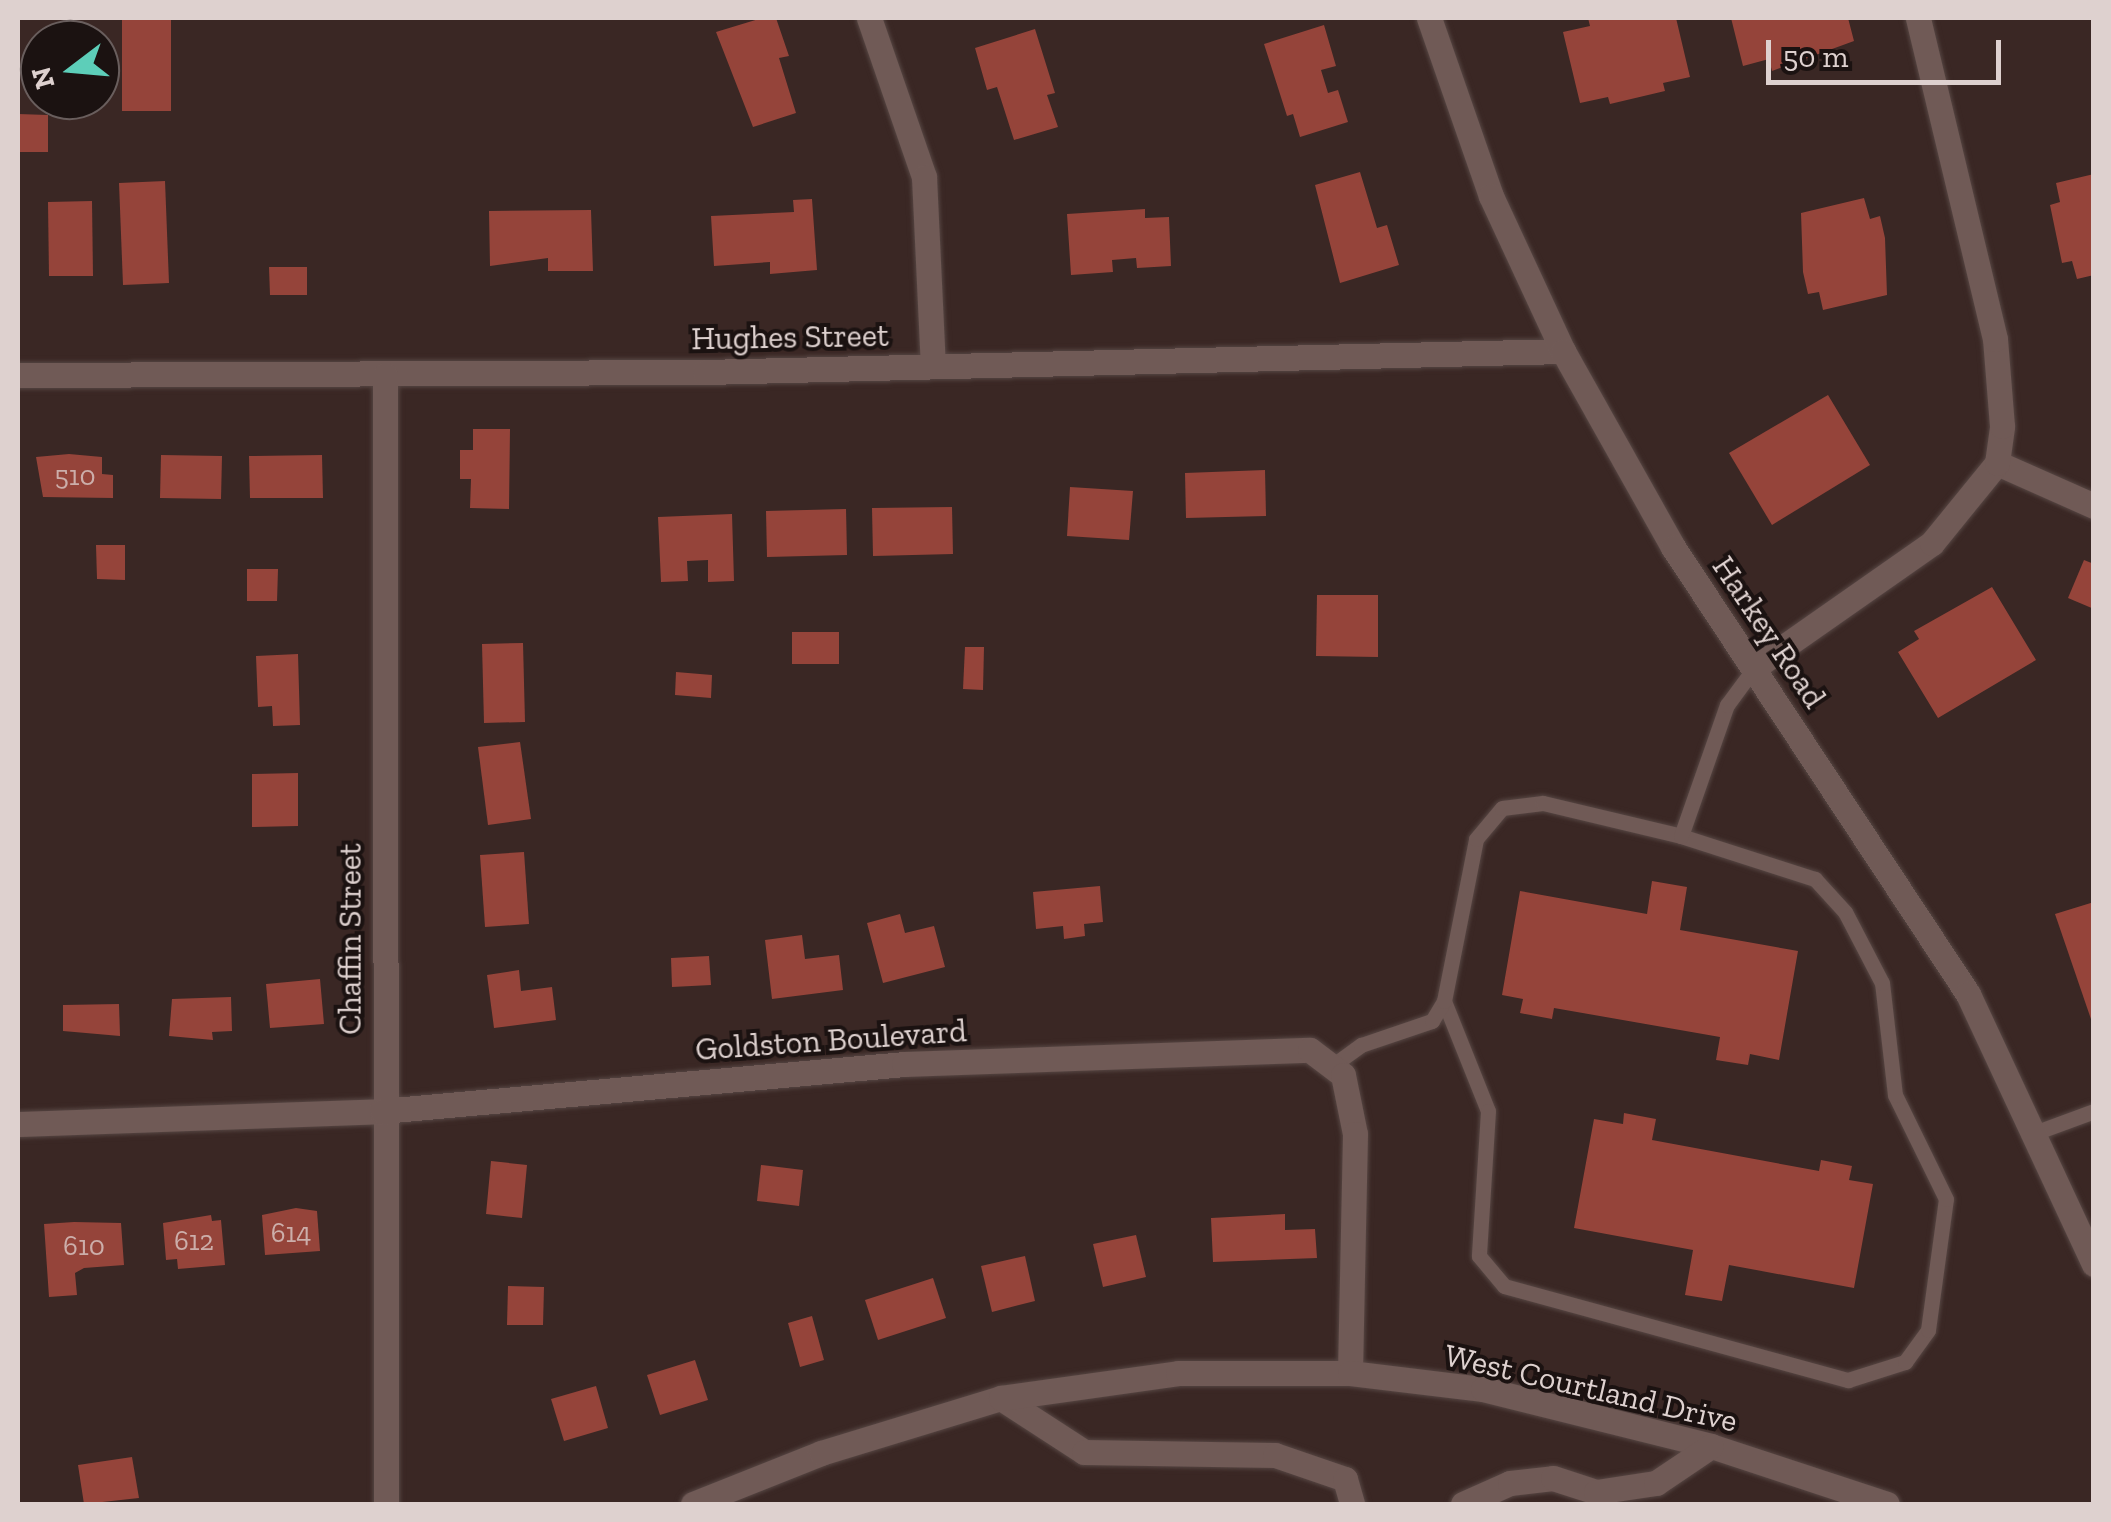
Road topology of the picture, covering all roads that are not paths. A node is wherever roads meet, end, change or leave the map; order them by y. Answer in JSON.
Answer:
{"nodes":[{"id":1,"x":869,"y":18,"type":"edge"},
{"id":2,"x":1429,"y":18,"type":"edge"},
{"id":3,"x":1918,"y":18,"type":"edge"},
{"id":4,"x":1563,"y":350,"type":"junction"},
{"id":5,"x":933,"y":366,"type":"junction"},
{"id":6,"x":18,"y":375,"type":"edge"},
{"id":7,"x":385,"y":375,"type":"junction"},
{"id":8,"x":1997,"y":463,"type":"junction"},
{"id":9,"x":2094,"y":506,"type":"edge"},
{"id":10,"x":1755,"y":666,"type":"junction"},
{"id":11,"x":1681,"y":836,"type":"junction"},
{"id":12,"x":1444,"y":1001,"type":"junction"},
{"id":13,"x":1332,"y":1066,"type":"junction"},
{"id":14,"x":382,"y":1111,"type":"junction"},
{"id":15,"x":2094,"y":1111,"type":"edge"},
{"id":16,"x":18,"y":1124,"type":"edge"},
{"id":17,"x":2037,"y":1132,"type":"junction"},
{"id":18,"x":2094,"y":1264,"type":"edge"},
{"id":19,"x":1350,"y":1373,"type":"junction"},
{"id":20,"x":1001,"y":1398,"type":"junction"},
{"id":21,"x":1711,"y":1446,"type":"junction"},
{"id":22,"x":386,"y":1504,"type":"edge"},
{"id":23,"x":693,"y":1504,"type":"edge"},
{"id":24,"x":1352,"y":1504,"type":"edge"},
{"id":25,"x":1463,"y":1504,"type":"edge"},
{"id":26,"x":1887,"y":1504,"type":"edge"}],
"edges":[{"from":1,"to":5,"type":"street"},
{"from":2,"to":4,"type":"street","name":"Harkey Road"},
{"from":3,"to":8,"type":"street"},
{"from":4,"to":5,"type":"street","name":"Hughes Street"},
{"from":4,"to":10,"type":"street","name":"Harkey Road"},
{"from":5,"to":7,"type":"street","name":"Hughes Street"},
{"from":6,"to":7,"type":"street","name":"Hughes Street"},
{"from":7,"to":14,"type":"street","name":"Chaffin Street"},
{"from":8,"to":9,"type":"street"},
{"from":8,"to":10,"type":"street"},
{"from":10,"to":11,"type":"lane"},
{"from":10,"to":17,"type":"street","name":"Harkey Road"},
{"from":11,"to":12,"type":"lane"},
{"from":11,"to":12,"type":"lane"},
{"from":12,"to":13,"type":"lane"},
{"from":13,"to":14,"type":"street","name":"Goldston Boulevard"},
{"from":13,"to":19,"type":"street"},
{"from":14,"to":16,"type":"street","name":"Goldston Boulevard"},
{"from":14,"to":22,"type":"street","name":"Chaffin Street"},
{"from":15,"to":17,"type":"lane"},
{"from":17,"to":18,"type":"street","name":"Harkey Road"},
{"from":19,"to":20,"type":"street","name":"West Courtland Drive"},
{"from":19,"to":21,"type":"street","name":"West Courtland Drive"},
{"from":20,"to":23,"type":"street","name":"West Courtland Drive"},
{"from":20,"to":24,"type":"street"},
{"from":21,"to":25,"type":"street"},
{"from":21,"to":26,"type":"street","name":"West Courtland Drive"}]}
